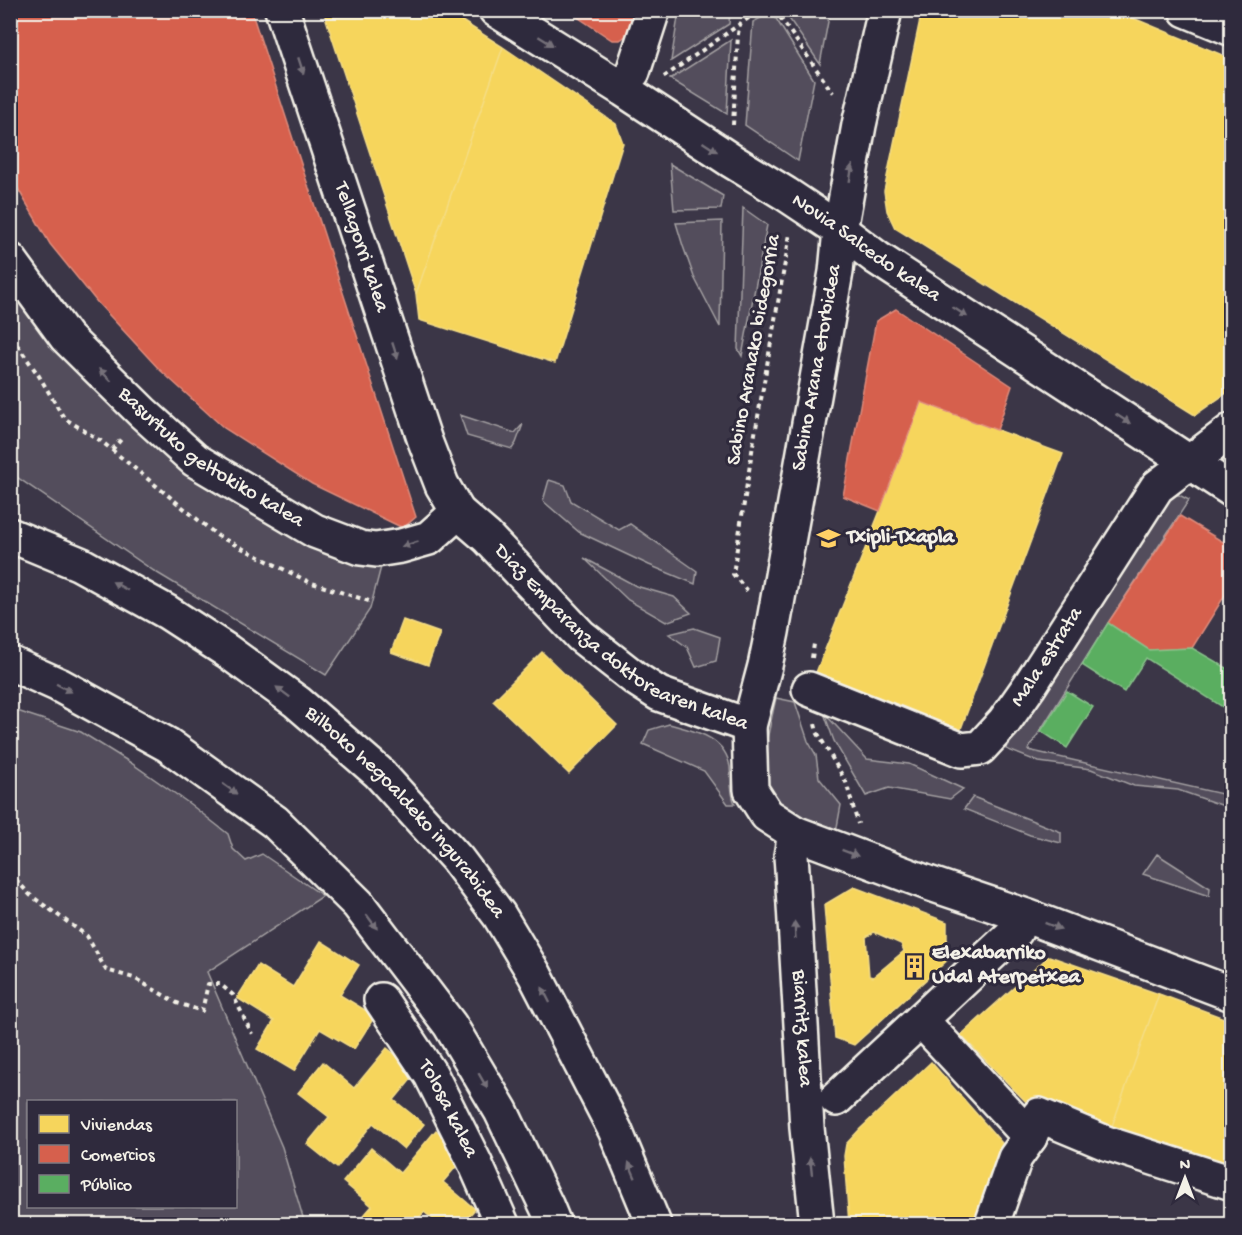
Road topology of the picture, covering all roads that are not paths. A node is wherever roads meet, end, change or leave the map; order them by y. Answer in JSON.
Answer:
{"nodes":[{"id":1,"x":282,"y":10,"type":"edge"},
{"id":2,"x":496,"y":10,"type":"edge"},
{"id":3,"x":652,"y":10,"type":"edge"},
{"id":4,"x":885,"y":10,"type":"edge"},
{"id":5,"x":1186,"y":10,"type":"edge"},
{"id":6,"x":1232,"y":29,"type":"edge"},
{"id":7,"x":633,"y":72,"type":"road end"},
{"id":8,"x":840,"y":230,"type":"junction"},
{"id":9,"x":10,"y":260,"type":"edge"},
{"id":10,"x":1232,"y":430,"type":"edge"},
{"id":11,"x":1189,"y":462,"type":"junction"},
{"id":12,"x":1232,"y":490,"type":"edge"},
{"id":13,"x":450,"y":499,"type":"junction"},
{"id":14,"x":10,"y":535,"type":"edge"},
{"id":15,"x":10,"y":663,"type":"edge"},
{"id":16,"x":809,"y":689,"type":"road end"},
{"id":17,"x":748,"y":726,"type":"junction"},
{"id":18,"x":795,"y":833,"type":"junction"},
{"id":19,"x":1016,"y":931,"type":"dead end"},
{"id":20,"x":1232,"y":994,"type":"edge"},
{"id":21,"x":381,"y":1000,"type":"dead end"},
{"id":22,"x":921,"y":1020,"type":"junction"},
{"id":23,"x":836,"y":1099,"type":"dead end"},
{"id":24,"x":1030,"y":1137,"type":"junction"},
{"id":25,"x":1232,"y":1183,"type":"edge"},
{"id":26,"x":502,"y":1224,"type":"edge"},
{"id":27,"x":554,"y":1224,"type":"edge"},
{"id":28,"x":654,"y":1224,"type":"edge"},
{"id":29,"x":817,"y":1224,"type":"edge"},
{"id":30,"x":992,"y":1224,"type":"edge"}],
"edges":[{"from":1,"to":13,"type":"main road","name":"Tellagorri kalea","one_way":true},
{"from":2,"to":8,"type":"main road","name":"Novia Salcedo kalea","one_way":true},
{"from":3,"to":7,"type":"main road"},
{"from":8,"to":4,"type":"main road","name":"Sabino Arana etorbidea","one_way":true},
{"from":5,"to":6,"type":"main road"},
{"from":8,"to":11,"type":"main road","name":"Novia Salcedo kalea","one_way":true},
{"from":8,"to":17,"type":"main road","name":"Sabino Arana etorbidea"},
{"from":13,"to":9,"type":"main road","name":"Basurtuko geltokiko kalea","one_way":true},
{"from":10,"to":11,"type":"main road","name":"Mala estrata"},
{"from":11,"to":12,"type":"main road","name":"Novia Salcedo kalea"},
{"from":11,"to":16,"type":"main road","name":"Mala estrata"},
{"from":13,"to":17,"type":"main road","name":"Diaz Emparanza doktorearen kalea"},
{"from":28,"to":14,"type":"main road","name":"Bilboko hegoaldeko ingurabidea","one_way":true},
{"from":15,"to":27,"type":"main road","one_way":true},
{"from":17,"to":18,"type":"main road","name":"Diaz Emparanza doktorearen kalea"},
{"from":18,"to":20,"type":"main road","name":"Diaz Emparanza doktorearen kalea","one_way":true},
{"from":29,"to":18,"type":"main road","name":"Biarritz kalea","one_way":true},
{"from":19,"to":22,"type":"main road"},
{"from":21,"to":26,"type":"main road","name":"Tolosa kalea"},
{"from":22,"to":23,"type":"main road"},
{"from":22,"to":24,"type":"main road"},
{"from":24,"to":25,"type":"main road"},
{"from":24,"to":30,"type":"main road"}]}
